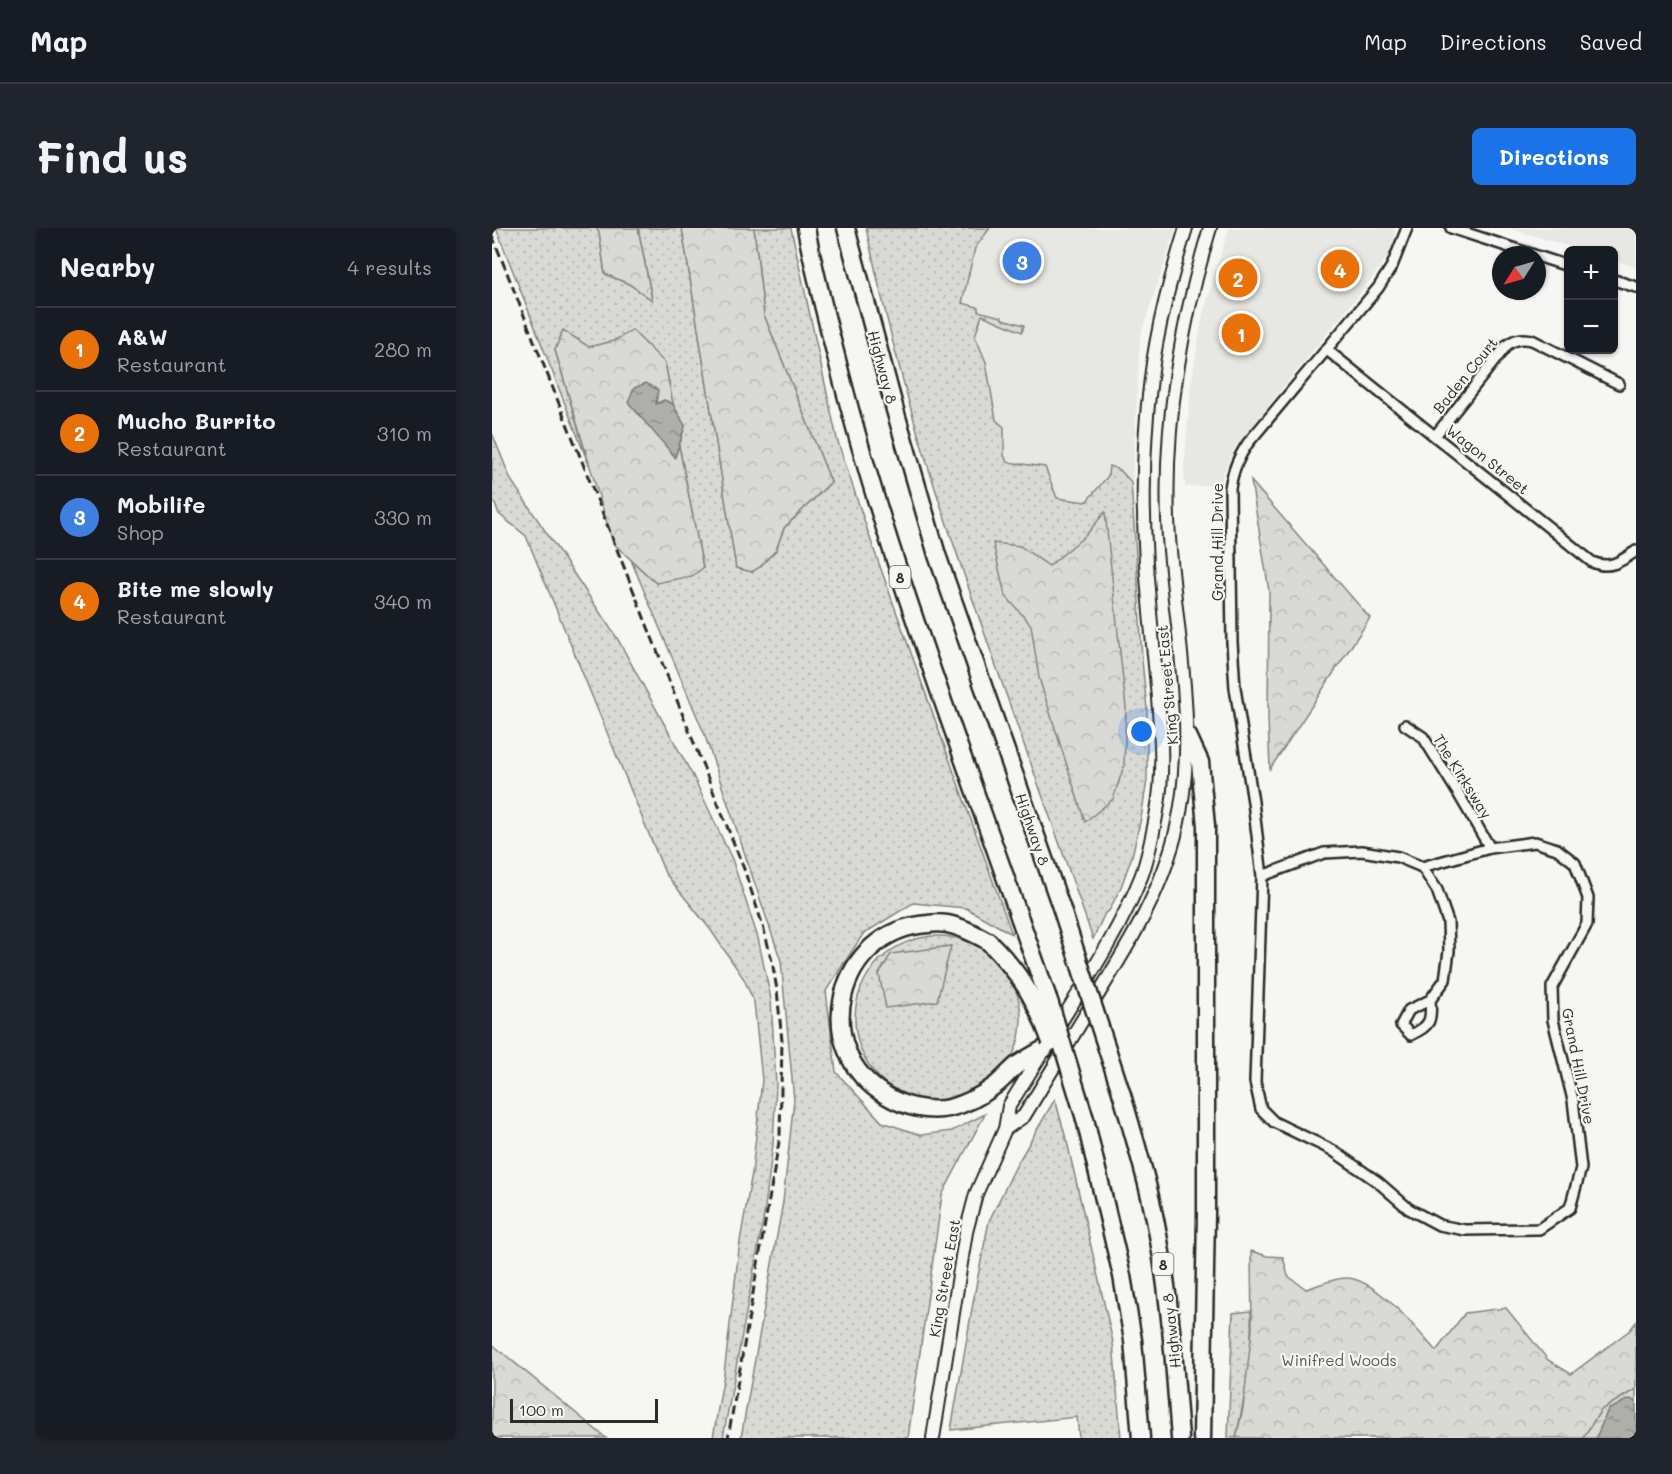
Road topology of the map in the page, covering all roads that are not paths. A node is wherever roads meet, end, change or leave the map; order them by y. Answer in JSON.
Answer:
{"nodes":[{"id":1,"x":806,"y":228,"type":"edge"},
{"id":2,"x":846,"y":228,"type":"edge"},
{"id":3,"x":1186,"y":228,"type":"edge"},
{"id":4,"x":1210,"y":228,"type":"edge"},
{"id":5,"x":1407,"y":228,"type":"edge"},
{"id":6,"x":1451,"y":228,"type":"edge"},
{"id":7,"x":1508,"y":246,"type":"edge"},
{"id":8,"x":1546,"y":258,"type":"edge"},
{"id":9,"x":1564,"y":264,"type":"edge"},
{"id":10,"x":1618,"y":281,"type":"edge"},
{"id":11,"x":1636,"y":287,"type":"edge"},
{"id":12,"x":1327,"y":350,"type":"junction"},
{"id":13,"x":1619,"y":384,"type":"dead end"},
{"id":14,"x":1435,"y":436,"type":"junction"},
{"id":15,"x":1636,"y":551,"type":"edge"},
{"id":16,"x":1405,"y":724,"type":"dead end"},
{"id":17,"x":1188,"y":736,"type":"junction"},
{"id":18,"x":1490,"y":848,"type":"junction"},
{"id":19,"x":1422,"y":867,"type":"junction"},
{"id":20,"x":1262,"y":876,"type":"junction"},
{"id":21,"x":1430,"y":1000,"type":"dead end"},
{"id":22,"x":1044,"y":1048,"type":"junction"},
{"id":23,"x":1085,"y":1119,"type":"junction"},
{"id":24,"x":1005,"y":1129,"type":"junction"},
{"id":25,"x":933,"y":1438,"type":"edge"},
{"id":26,"x":1141,"y":1438,"type":"edge"},
{"id":27,"x":1180,"y":1438,"type":"edge"},
{"id":28,"x":1202,"y":1438,"type":"edge"}],
"edges":[{"from":1,"to":23,"type":"highway","number":"8","bridge":true},
{"from":2,"to":27,"type":"highway","name":"Highway 8","number":"8","bridge":true},
{"from":3,"to":22,"type":"main road","name":"King Street East"},
{"from":4,"to":17,"type":"main road","name":"King Street East"},
{"from":5,"to":12,"type":"street","name":"Grand Hill Drive"},
{"from":6,"to":7,"type":"street"},
{"from":8,"to":9,"type":"street"},
{"from":10,"to":11,"type":"street"},
{"from":12,"to":14,"type":"street","name":"Wagon Street"},
{"from":12,"to":20,"type":"street","name":"Grand Hill Drive"},
{"from":13,"to":14,"type":"street","name":"Baden Court"},
{"from":14,"to":15,"type":"street","name":"Wagon Street"},
{"from":16,"to":18,"type":"street","name":"The Kirksway"},
{"from":17,"to":24,"type":"main road","name":"King Street East"},
{"from":17,"to":28,"type":"highway"},
{"from":18,"to":19,"type":"street","name":"Grand Hill Drive"},
{"from":18,"to":20,"type":"street","name":"Grand Hill Drive"},
{"from":19,"to":20,"type":"street"},
{"from":19,"to":21,"type":"street"},
{"from":22,"to":23,"type":"highway","bridge":true},
{"from":22,"to":24,"type":"main road","name":"King Street East"},
{"from":23,"to":26,"type":"highway","number":"8"},
{"from":24,"to":25,"type":"main road","name":"King Street East"}]}
